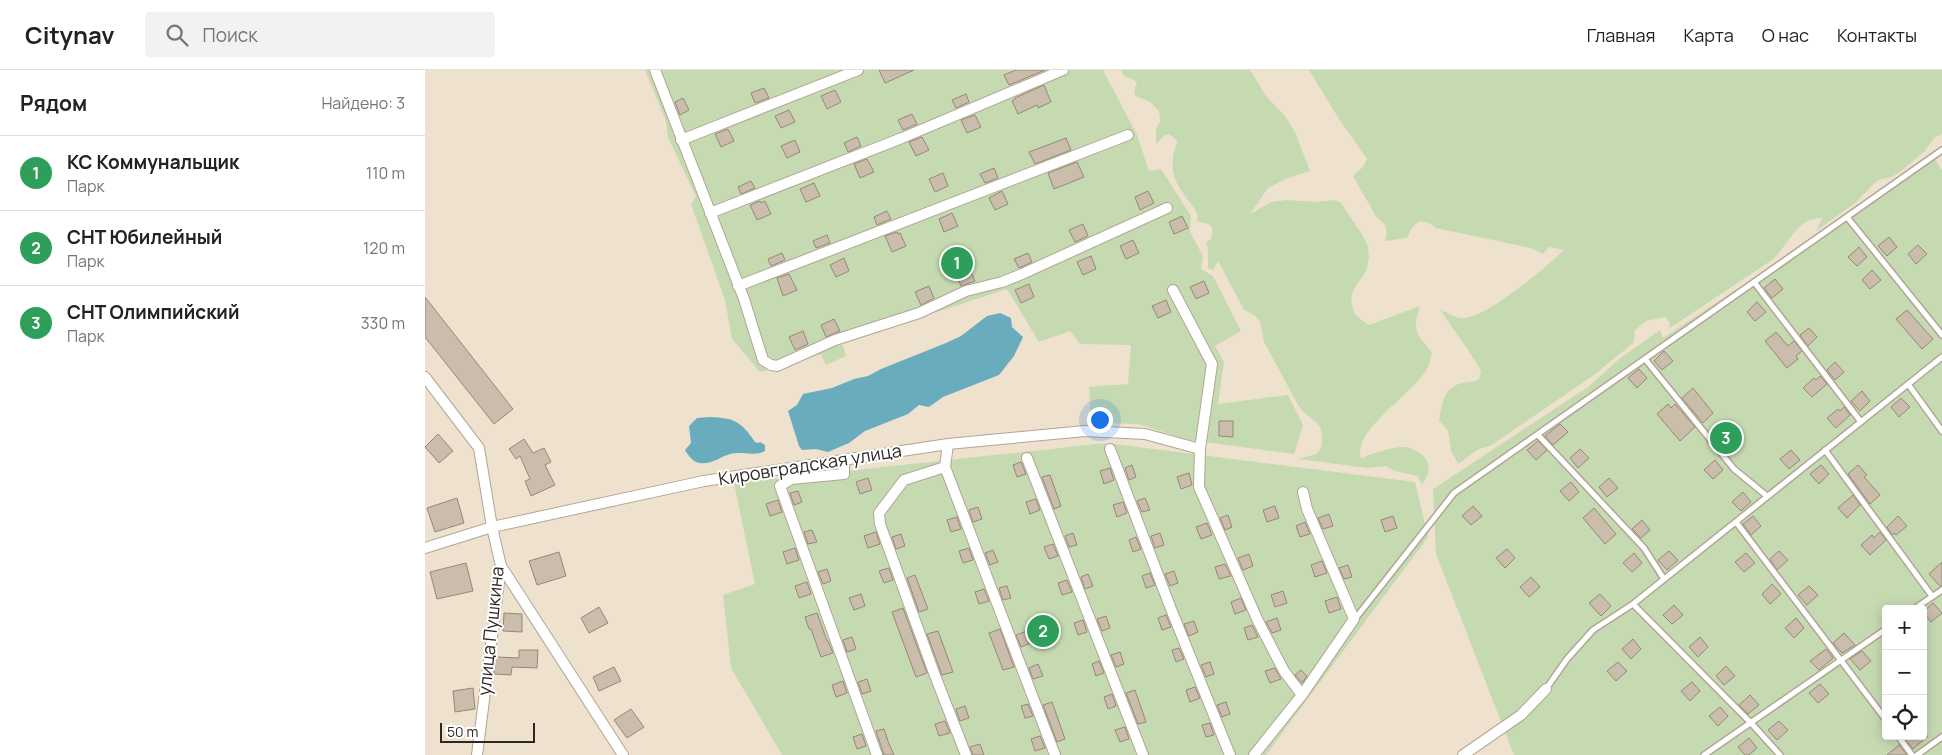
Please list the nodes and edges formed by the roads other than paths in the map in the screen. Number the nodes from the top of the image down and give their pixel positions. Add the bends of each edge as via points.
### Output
1 (655, 70) edge
2 (858, 70) edge
3 (1063, 70) edge
4 (1128, 136) dead end
5 (681, 140) junction
6 (1942, 150) edge
7 (1167, 208) dead end
8 (710, 213) junction
9 (1847, 217) junction
10 (1754, 282) junction
11 (738, 286) junction
12 (1173, 290) dead end
13 (1942, 335) edge
14 (1942, 357) edge
15 (1645, 359) junction
16 (425, 376) edge
17 (1908, 384) junction
18 (1861, 422) junction
19 (1942, 431) edge
20 (1538, 435) junction
21 (948, 444) junction
22 (1110, 449) dead end
23 (1201, 449) junction
24 (1825, 450) junction
25 (1027, 458) dead end
26 (844, 460) junction
27 (945, 467) junction
28 (1303, 492) dead end
29 (1767, 496) junction
30 (1736, 522) junction
31 (492, 527) junction
32 (425, 548) edge
33 (501, 566) junction
34 (1664, 579) junction
35 (1942, 590) edge
36 (1932, 596) junction
37 (1633, 604) junction
38 (1920, 605) edge
39 (1354, 619) junction
40 (1882, 632) edge
41 (1841, 660) junction
42 (1546, 689) joint
43 (1302, 695) junction
44 (1882, 715) edge
45 (1751, 723) junction
46 (1942, 738) edge
47 (1901, 740) edge
48 (477, 755) edge
49 (623, 755) edge
50 (877, 755) edge
51 (966, 755) edge
52 (1055, 755) edge
53 (1143, 755) edge
54 (1230, 755) edge
55 (1254, 755) edge
56 (1463, 755) edge
57 (1704, 755) edge
58 (1780, 755) edge
59 (1912, 755) edge
60 (1917, 755) edge

1 - 5 street
2 - 5 street
3 - 8 street via 902,138
4 - 11 street
5 - 8 street
6 - 9 lane
7 - 11 street via 1022,274 967,291 919,313 842,338 777,366 763,360
8 - 11 street
9 - 10 lane
9 - 13 lane
10 - 15 lane
10 - 18 lane
12 - 23 street via 1212,364
14 - 17 lane
15 - 20 lane
15 - 29 lane via 1734,469
16 - 31 street, улица Пушкина via 479,448
17 - 18 lane
17 - 19 lane
18 - 24 lane
20 - 34 lane via 1644,548
20 - 39 lane via 1454,494
21 - 23 street, Кировградская улица via 1085,431 1145,434
21 - 26 street, Кировградская улица
21 - 27 street
22 - 54 street
23 - 43 street via 1199,487 1258,621 1284,671
24 - 29 lane
24 - 36 lane
25 - 53 street
26 - 31 street, Кировградская улица via 704,481
26 - 50 street via 844,474 791,479 780,486
27 - 51 street via 904,480 879,513 890,552
27 - 52 street
28 - 39 street via 1307,509
29 - 30 lane
30 - 34 lane
30 - 41 lane
31 - 32 street, Кировградская улица
31 - 33 street, улица Пушкина
33 - 48 street, улица Пушкина
33 - 49 street
34 - 37 lane
35 - 36 lane
36 - 38 lane
37 - 42 lane via 1593,630
37 - 45 lane
39 - 43 street
40 - 41 lane
41 - 44 lane
41 - 45 lane
42 - 56 street via 1521,715
43 - 55 street
45 - 57 lane
45 - 58 lane
46 - 60 lane
47 - 59 lane

